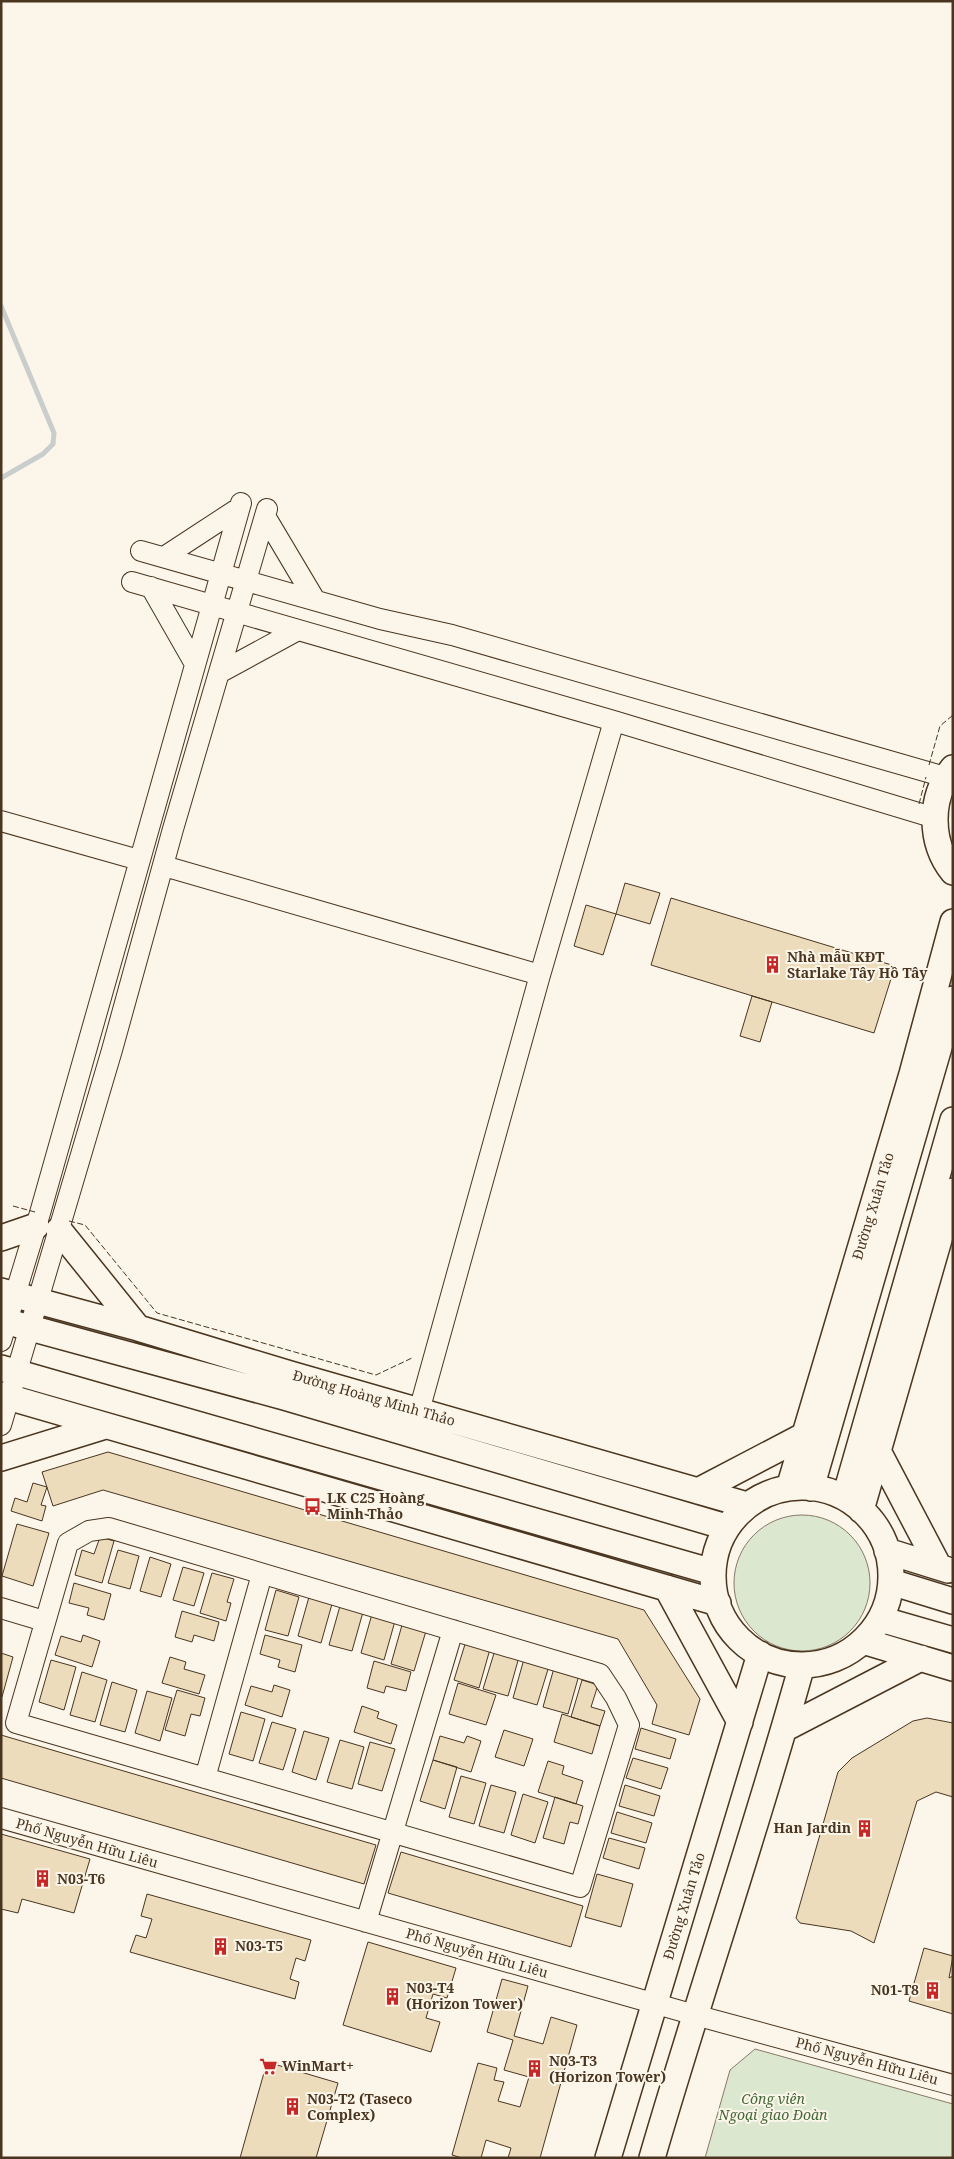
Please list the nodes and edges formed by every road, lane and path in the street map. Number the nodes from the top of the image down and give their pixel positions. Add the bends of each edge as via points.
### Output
1 (141, 551) dead end
2 (164, 558) junction
3 (220, 573) junction
4 (246, 581) junction
5 (132, 582) dead end
6 (151, 587) junction
7 (315, 600) junction
8 (212, 605) junction
9 (237, 612) junction
10 (298, 630) junction
11 (195, 664) junction
12 (219, 673) junction
13 (614, 721) junction
14 (949, 773) edge
15 (935, 818) junction
16 (1, 821) edge
17 (139, 860) junction
18 (164, 866) junction
19 (953, 872) edge
20 (953, 922) edge
21 (540, 974) junction
22 (953, 999) edge
23 (953, 1120) edge
24 (953, 1191) edge
25 (45, 1223) junction
26 (1, 1238) edge
27 (18, 1296) edge
28 (1, 1320) edge
29 (30, 1328) junction
30 (138, 1328) junction
31 (1, 1342) edge
32 (9, 1370) edge
33 (287, 1386) junction
34 (5, 1397) edge
35 (113, 1400) junction
36 (419, 1411) junction
37 (1, 1425) edge
38 (106, 1426) junction
39 (805, 1435) junction
40 (878, 1450) junction
41 (1, 1458) edge
42 (800, 1488) junction
43 (698, 1491) junction
44 (853, 1504) junction
45 (747, 1505) junction
46 (726, 1527) junction
47 (887, 1551) junction
48 (946, 1569) edge
49 (713, 1572) junction
50 (262, 1574) junction
51 (891, 1582) junction
52 (667, 1588) junction
53 (953, 1601) edge
54 (718, 1603) junction
55 (1, 1608) edge
56 (880, 1619) junction
57 (44, 1621) junction
58 (452, 1630) junction
59 (953, 1640) edge
60 (863, 1641) junction
61 (760, 1654) junction
62 (921, 1658) junction
63 (802, 1665) junction
64 (953, 1668) edge
65 (740, 1722) junction
66 (784, 1729) junction
67 (204, 1778) junction
68 (1, 1818) edge
69 (393, 1832) junction
70 (366, 1922) junction
71 (655, 2003) junction
72 (695, 2015) junction
73 (953, 2085) edge
74 (608, 2158) edge
75 (652, 2158) edge

1 - 2 street
2 - 3 street
2 - 3 street via 240,505
3 - 4 street
3 - 8 street
4 - 7 street
4 - 7 street via 266,512
4 - 9 street
5 - 6 street
6 - 8 street
6 - 11 street
7 - 14 street
8 - 9 street
8 - 11 street
9 - 10 street
9 - 12 street
10 - 12 street
10 - 13 street
11 - 17 street
12 - 18 street
13 - 15 street
13 - 21 street
14 - 15 main road via 935,805
15 - 19 main road via 935,834 945,862
16 - 17 street
17 - 25 street
18 - 21 street
18 - 25 street
20 - 39 main road, Đường Xuân Tảo via 912,1074
21 - 36 street
22 - 42 main road, Đường Xuân Tảo
23 - 44 main road
24 - 40 main road
25 - 26 main road
25 - 27 street
25 - 30 main road
27 - 29 street
27 - 30 main road, Đường Hoàng Minh Thảo
27 - 31 street
28 - 29 main road, Đường Hoàng Minh Thảo
29 - 32 street
29 - 33 main road, Đường Hoàng Minh Thảo
30 - 33 main road, Đường Hoàng Minh Thảo
32 - 34 street
32 - 35 main road
33 - 36 main road, Đường Hoàng Minh Thảo
33 - 46 main road, Đường Hoàng Minh Thảo
34 - 37 street
34 - 38 main road
35 - 38 main road
35 - 49 main road
36 - 43 main road, Đường Hoàng Minh Thảo
38 - 41 main road
38 - 52 main road
39 - 42 main road, Đường Xuân Tảo
39 - 43 main road
40 - 44 main road
40 - 48 main road
42 - 44 main road via 818,1488
42 - 45 main road via 761,1497
43 - 45 main road, Đường Hoàng Minh Thảo
44 - 47 main road via 868,1515 884,1539
45 - 46 main road
46 - 49 main road
47 - 48 main road
47 - 51 main road via 892,1568
49 - 54 main road via 714,1594
50 - 57 street via 109,1528 89,1532 68,1543
50 - 58 street
50 - 67 street
51 - 53 main road
51 - 56 main road via 890,1598
52 - 54 main road
52 - 65 main road
54 - 61 main road via 725,1621 744,1644
55 - 57 street
56 - 59 main road
56 - 60 main road
57 - 67 street via 16,1723
58 - 69 street
58 - 69 street via 600,1674 629,1725 580,1887
60 - 62 main road
60 - 63 main road via 857,1648 830,1662
61 - 63 main road via 770,1660
61 - 65 main road, Đường Xuân Tảo
62 - 64 main road
62 - 66 main road
63 - 66 main road
65 - 71 main road, Đường Xuân Tảo
66 - 72 main road
67 - 69 street
68 - 70 street, Phố Nguyễn Hữu Liêu
69 - 70 street
70 - 71 street, Phố Nguyễn Hữu Liêu
71 - 72 street, Phố Nguyễn Hữu Liêu
71 - 74 main road, Đường Xuân Tảo
72 - 73 street, Phố Nguyễn Hữu Liêu
72 - 75 main road

